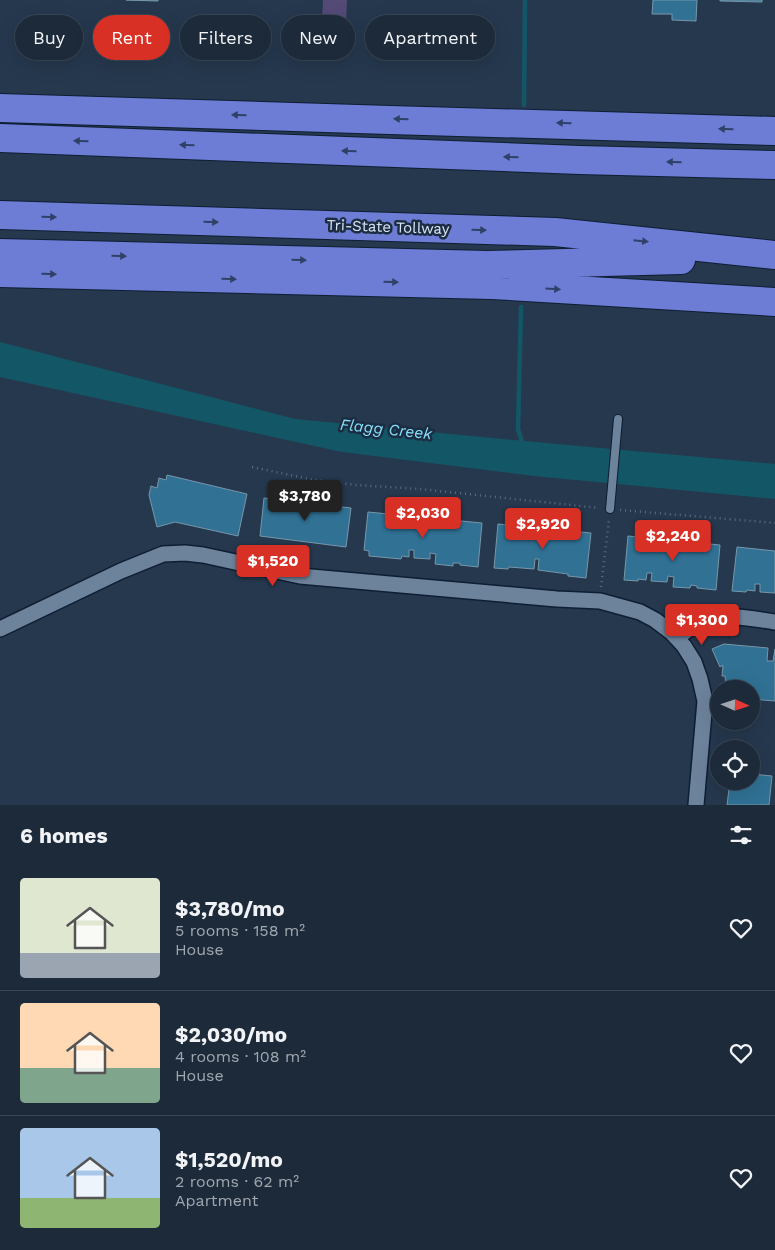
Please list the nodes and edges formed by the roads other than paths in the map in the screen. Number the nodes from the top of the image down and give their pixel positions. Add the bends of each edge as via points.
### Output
1 (0, 108) edge
2 (775, 131) edge
3 (0, 138) edge
4 (775, 165) edge
5 (0, 215) edge
6 (0, 253) edge
7 (775, 256) edge
8 (0, 273) edge
9 (775, 302) edge
10 (618, 418) dead end
11 (610, 509) road end
12 (775, 622) edge
13 (0, 629) edge
14 (677, 638) junction
15 (696, 805) edge

2 -> 1 highway
4 -> 3 highway
5 -> 7 highway, Tri-State Tollway via 555,232
6 -> 7 highway via 487,265
8 -> 9 highway via 492,285
10 - 11 lane
12 - 14 street via 722,617 692,626
13 - 14 street via 121,571 163,554 185,553 300,576 600,601 640,612
14 - 15 street via 694,662 705,700

